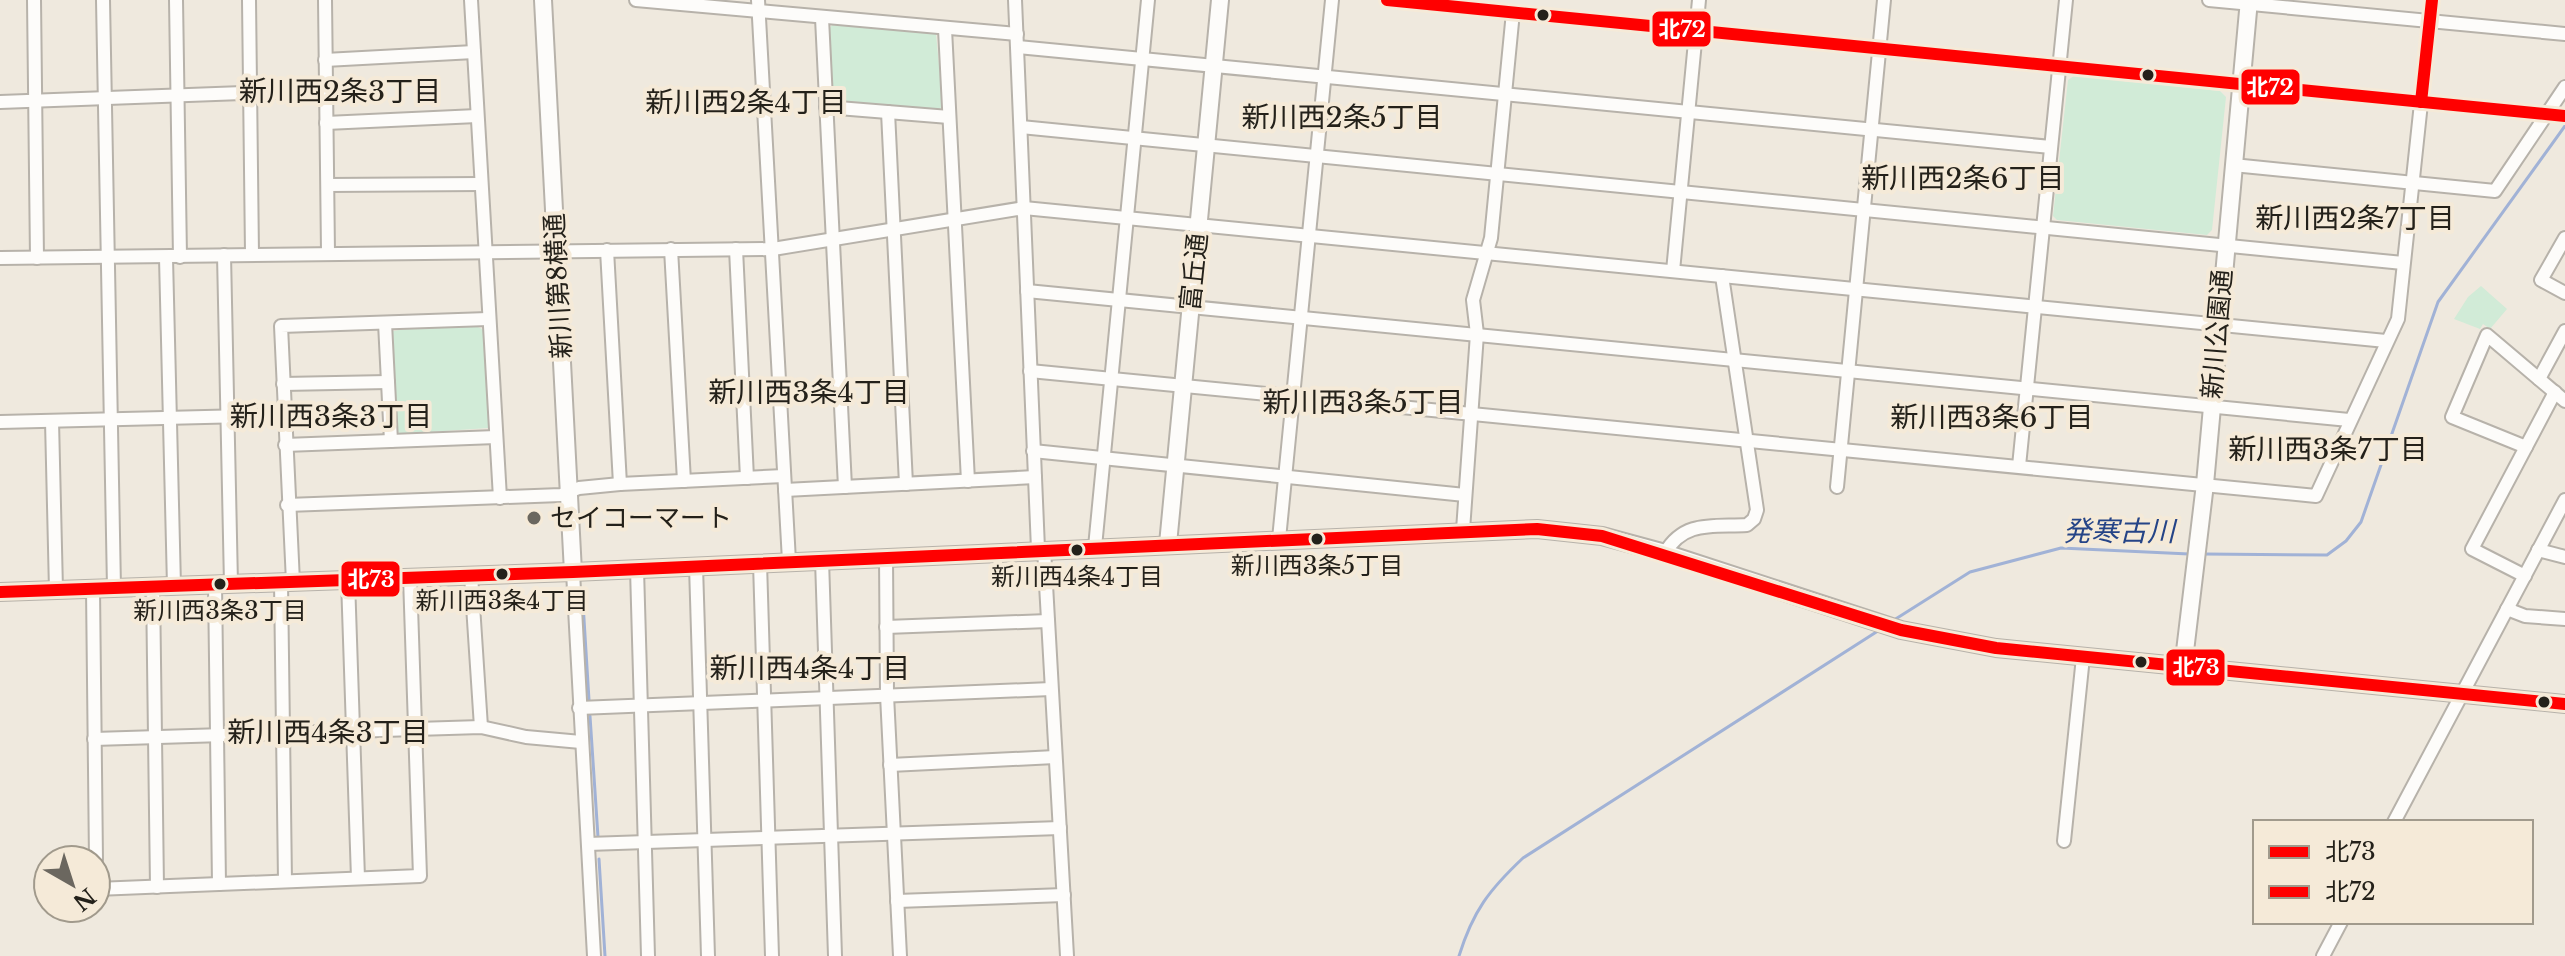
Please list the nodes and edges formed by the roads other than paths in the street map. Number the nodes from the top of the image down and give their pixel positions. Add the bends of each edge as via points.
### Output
1 (34, 0) edge
2 (103, 0) edge
3 (176, 0) edge
4 (249, 0) edge
5 (325, 0) edge
6 (471, 0) edge
7 (543, 0) edge
8 (636, 0) edge
9 (1015, 0) edge
10 (1148, 0) edge
11 (1220, 0) edge
12 (1332, 0) edge
13 (1387, 0) edge
14 (1699, 0) edge
15 (1884, 0) edge
16 (2066, 0) edge
17 (2209, 0) edge
18 (2432, 0) edge
19 (2249, 2) edge
20 (758, 6) edge
21 (1513, 12) junction
22 (822, 18) junction
23 (2429, 21) junction
24 (945, 29) junction
25 (1696, 30) junction
26 (2565, 34) edge
27 (1017, 41) junction
28 (1879, 48) junction
29 (474, 52) junction
30 (325, 60) junction
31 (1143, 60) junction
32 (1214, 66) junction
33 (2060, 66) junction
34 (1324, 78) junction
35 (2241, 84) junction
36 (2565, 87) edge
37 (325, 90) junction
38 (252, 93) junction
39 (1505, 93) junction
40 (178, 96) junction
41 (106, 98) junction
42 (37, 101) junction
43 (0, 102) edge
44 (2421, 102) junction
45 (826, 107) junction
46 (1688, 111) junction
47 (888, 112) junction
48 (2555, 115) edge
49 (477, 116) junction
50 (949, 117) junction
51 (326, 123) junction
52 (1021, 127) junction
53 (1871, 129) junction
54 (1135, 140) junction
55 (1206, 147) junction
56 (2051, 147) junction
57 (1316, 157) junction
58 (2233, 165) junction
59 (1498, 172) junction
60 (2413, 183) junction
61 (481, 184) junction
62 (328, 185) junction
63 (1680, 190) junction
64 (1024, 208) junction
65 (1862, 208) junction
66 (1128, 218) junction
67 (956, 220) junction
68 (1199, 225) junction
69 (2044, 227) junction
70 (894, 229) junction
71 (1309, 236) junction
72 (2565, 238) edge
73 (833, 239) junction
74 (2225, 245) junction
75 (671, 249) junction
76 (736, 249) junction
77 (773, 249) junction
78 (556, 250) junction
79 (607, 250) junction
80 (328, 252) junction
81 (484, 252) junction
82 (1488, 253) junction
83 (252, 254) junction
84 (224, 255) junction
85 (180, 257) junction
86 (0, 258) edge
87 (37, 258) junction
88 (109, 258) junction
89 (166, 258) junction
90 (2403, 263) junction
91 (1673, 271) junction
92 (1722, 276) junction
93 (1856, 289) junction
94 (1027, 291) junction
95 (2565, 293) edge
96 (1119, 300) junction
97 (1191, 307) junction
98 (2037, 307) junction
99 (1300, 317) junction
100 (488, 319) junction
101 (385, 323) junction
102 (2218, 324) junction
103 (2565, 331) edge
104 (1477, 334) junction
105 (2386, 341) junction
106 (1734, 359) junction
107 (1848, 370) junction
108 (1030, 371) junction
109 (1111, 379) junction
110 (2539, 379) junction
111 (388, 382) junction
112 (283, 384) junction
113 (1183, 386) junction
114 (2028, 387) junction
115 (1293, 397) junction
116 (2560, 397) edge
117 (2211, 404) junction
118 (1471, 414) junction
119 (284, 415) junction
120 (226, 416) junction
121 (170, 418) junction
122 (109, 420) junction
123 (2349, 420) junction
124 (52, 421) junction
125 (0, 422) edge
126 (496, 437) junction
127 (1745, 440) junction
128 (391, 441) junction
129 (285, 445) junction
130 (2526, 447) junction
131 (1840, 449) junction
132 (1033, 451) junction
133 (1103, 459) junction
134 (1175, 465) junction
135 (2019, 466) junction
136 (1285, 474) junction
137 (784, 476) junction
138 (1035, 477) junction
139 (747, 478) junction
140 (684, 481) junction
141 (968, 481) junction
142 (620, 484) junction
143 (906, 484) junction
144 (2205, 484) junction
145 (845, 487) junction
146 (1837, 487) dead end
147 (785, 490) junction
148 (569, 492) junction
149 (1465, 495) junction
150 (500, 498) junction
151 (2565, 500) edge
152 (287, 505) junction
153 (1463, 530) junction
154 (1279, 539) junction
155 (1168, 544) junction
156 (1095, 547) junction
157 (1041, 549) junction
158 (2538, 550) junction
159 (1665, 553) junction
160 (886, 557) junction
161 (2565, 557) edge
162 (822, 560) junction
163 (789, 561) junction
164 (760, 563) junction
165 (696, 566) junction
166 (637, 569) junction
167 (573, 572) junction
168 (471, 575) junction
169 (2525, 576) junction
170 (410, 577) junction
171 (348, 580) junction
172 (287, 582) junction
173 (223, 584) junction
174 (153, 586) junction
175 (174, 586) junction
176 (114, 588) junction
177 (93, 589) junction
178 (56, 590) junction
179 (0, 592) edge
180 (2507, 609) junction
181 (2565, 619) edge
182 (1048, 621) junction
183 (886, 627) junction
184 (2083, 657) junction
185 (2183, 668) junction
186 (1051, 689) junction
187 (887, 695) junction
188 (2461, 695) junction
189 (825, 698) junction
190 (764, 700) junction
191 (698, 702) junction
192 (2565, 704) edge
193 (641, 705) junction
194 (579, 708) junction
195 (481, 727) junction
196 (415, 729) junction
197 (350, 731) junction
198 (284, 733) junction
199 (216, 735) junction
200 (154, 737) junction
201 (94, 739) junction
202 (581, 742) junction
203 (1055, 757) junction
204 (890, 765) junction
205 (2395, 820) edge
206 (1060, 828) junction
207 (893, 834) junction
208 (832, 837) junction
209 (770, 839) junction
210 (704, 841) junction
211 (2064, 841) dead end
212 (646, 842) junction
213 (96, 844) edge
214 (588, 844) junction
215 (358, 878) junction
216 (285, 881) junction
217 (219, 884) junction
218 (157, 887) junction
219 (112, 888) edge
220 (1064, 895) junction
221 (897, 901) junction
222 (2340, 924) edge
223 (594, 956) edge
224 (648, 956) edge
225 (708, 956) edge
226 (772, 956) edge
227 (835, 956) edge
228 (900, 956) edge
229 (1067, 956) edge
230 (2323, 956) edge

1 - 42 street
2 - 41 street
3 - 40 street
4 - 38 street
5 - 30 street
6 - 29 street
7 - 78 street, 新川第8横通
8 - 20 street
9 - 27 street
10 - 31 street
11 - 32 street, 富丘通
12 - 34 street
13 - 21 street
14 - 25 street
15 - 28 street
16 - 33 street
17 - 19 street
18 - 23 street
19 - 23 street
19 - 35 street, 新川公園通
20 - 22 street
20 - 77 street
21 - 25 street
21 - 39 street
22 - 24 street
22 - 45 street
23 - 26 street
23 - 44 street
24 - 27 street
24 - 50 street
25 - 28 street
25 - 46 street
27 - 31 street
27 - 52 street
28 - 33 street
28 - 53 street
29 - 30 street
29 - 49 street
30 - 37 street
31 - 32 street
31 - 54 street
32 - 34 street
32 - 55 street, 富丘通
33 - 35 street
33 - 56 street
34 - 39 street
34 - 57 street
35 - 44 street
35 - 58 street, 新川公園通
36 - 48 street
37 - 38 street
37 - 51 street
38 - 40 street
38 - 83 street
39 - 46 street
39 - 59 street
40 - 41 street
40 - 85 street
41 - 42 street
41 - 88 street
42 - 43 street
42 - 87 street
44 - 48 street
44 - 60 street
45 - 47 street
45 - 73 street
46 - 53 street
46 - 63 street
47 - 50 street
47 - 70 street
48 - 60 street via 2495,191
49 - 51 street
49 - 61 street
50 - 67 street
51 - 62 street
52 - 54 street
52 - 64 street
53 - 56 street
53 - 65 street
54 - 55 street
54 - 66 street
55 - 57 street
55 - 68 street, 富丘通
56 - 69 street
57 - 59 street
57 - 71 street
58 - 60 street
58 - 74 street, 新川公園通
59 - 63 street
59 - 82 street
60 - 90 street
61 - 62 street
61 - 81 street
62 - 80 street
63 - 65 street
63 - 91 street
64 - 66 street
64 - 67 street
64 - 94 street
65 - 69 street
65 - 93 street
66 - 68 street
66 - 96 street
67 - 70 street
67 - 141 street
68 - 71 street
68 - 97 street, 富丘通
69 - 74 street
69 - 98 street
70 - 73 street
70 - 143 street
71 - 82 street
71 - 99 street
72 - 95 street via 2541,280
73 - 77 street
73 - 145 street
74 - 90 street
74 - 102 street, 新川公園通
75 - 76 street
75 - 79 street
75 - 140 street
76 - 77 street
76 - 139 street
77 - 137 street
78 - 79 street
78 - 81 street
78 - 148 street, 新川第8横通
79 - 142 street
80 - 81 street
80 - 83 street
81 - 100 street
82 - 91 street
82 - 104 street via 1473,300
83 - 84 street
84 - 85 street
84 - 120 street
85 - 89 street
86 - 87 street
87 - 88 street
88 - 89 street
88 - 122 street
89 - 121 street
90 - 105 street via 2398,319
91 - 92 street
92 - 93 street
92 - 106 street
93 - 98 street
93 - 107 street
94 - 96 street
94 - 108 street
96 - 97 street
96 - 109 street
97 - 99 street
97 - 113 street, 富丘通
98 - 102 street
98 - 114 street
99 - 104 street
99 - 115 street
100 - 101 street
100 - 126 street
101 - 111 street
101 - 112 street via 281,326
102 - 105 street
102 - 117 street, 新川公園通
103 - 110 street
104 - 106 street
104 - 118 street
105 - 123 street
106 - 107 street
106 - 127 street
107 - 114 street
107 - 131 street
108 - 109 street
108 - 132 street
109 - 113 street
109 - 133 street
110 - 116 street
110 - 130 street via 2487,335 2452,417
111 - 112 street
111 - 128 street
112 - 119 street
113 - 115 street
113 - 134 street, 富丘通
114 - 117 street
114 - 135 street
115 - 118 street
115 - 136 street
116 - 130 street
117 - 123 street
117 - 144 street, 新川公園通
118 - 127 street
118 - 149 street
119 - 120 street
119 - 129 street
120 - 121 street
120 - 173 street
121 - 122 street
121 - 175 street
122 - 124 street
122 - 176 street
123 - 144 street via 2316,496
124 - 125 street
124 - 178 street
126 - 128 street
126 - 150 street
127 - 131 street
127 - 159 street via 1754,519 1747,525 1686,529
128 - 129 street
129 - 152 street
130 - 169 street via 2472,549
131 - 135 street
131 - 146 street
132 - 133 street
132 - 138 street
133 - 134 street
133 - 156 street
134 - 136 street
134 - 155 street, 富丘通
135 - 144 street
136 - 149 street
136 - 154 street
137 - 139 street
137 - 147 street
138 - 141 street
138 - 157 street
139 - 140 street
140 - 142 street
141 - 143 street
142 - 148 street
143 - 145 street
144 - 185 street, 新川公園通
145 - 147 street
147 - 163 street
148 - 150 street
148 - 167 street, 新川第8横通
149 - 153 street
150 - 152 street
151 - 158 street
152 - 172 street
153 - 154 street
153 - 159 street via 1537,529 1602,536
154 - 155 street
155 - 156 street
156 - 157 street
157 - 160 street
157 - 182 street
158 - 161 street
158 - 169 street
159 - 184 street via 1901,630
160 - 162 street
160 - 183 street
162 - 163 street
162 - 189 street
163 - 164 street
164 - 165 street
164 - 190 street
165 - 166 street
165 - 191 street
166 - 167 street
166 - 193 street
167 - 168 street
167 - 194 street
168 - 170 street
168 - 195 street
169 - 180 street
170 - 171 street
170 - 196 street
171 - 172 street
171 - 197 street
172 - 173 street
172 - 198 street
173 - 175 street
173 - 199 street
174 - 175 street
174 - 176 street
174 - 200 street
176 - 177 street
177 - 178 street
177 - 201 street
178 - 179 street
180 - 181 street
180 - 188 street
182 - 183 street
182 - 186 street
183 - 187 street
184 - 185 street
184 - 211 street
185 - 188 street
186 - 187 street
186 - 203 street
187 - 189 street
187 - 204 street
188 - 192 street
188 - 205 street
189 - 190 street
189 - 208 street
190 - 191 street
190 - 209 street
191 - 193 street
191 - 210 street
193 - 194 street
193 - 212 street
194 - 202 street
195 - 196 street
195 - 202 street
196 - 197 street
196 - 215 street via 420,876
197 - 198 street
197 - 215 street
198 - 199 street
198 - 216 street
199 - 200 street
199 - 217 street
200 - 201 street
200 - 218 street
201 - 213 street
202 - 214 street
203 - 204 street
203 - 206 street
204 - 207 street
206 - 207 street
206 - 220 street
207 - 208 street
207 - 221 street
208 - 209 street
208 - 227 street
209 - 210 street
209 - 226 street
210 - 212 street
210 - 225 street
212 - 214 street
212 - 224 street
214 - 223 street
215 - 216 street
216 - 217 street
217 - 218 street
218 - 219 street
220 - 221 street
220 - 229 street
221 - 228 street
222 - 230 street

